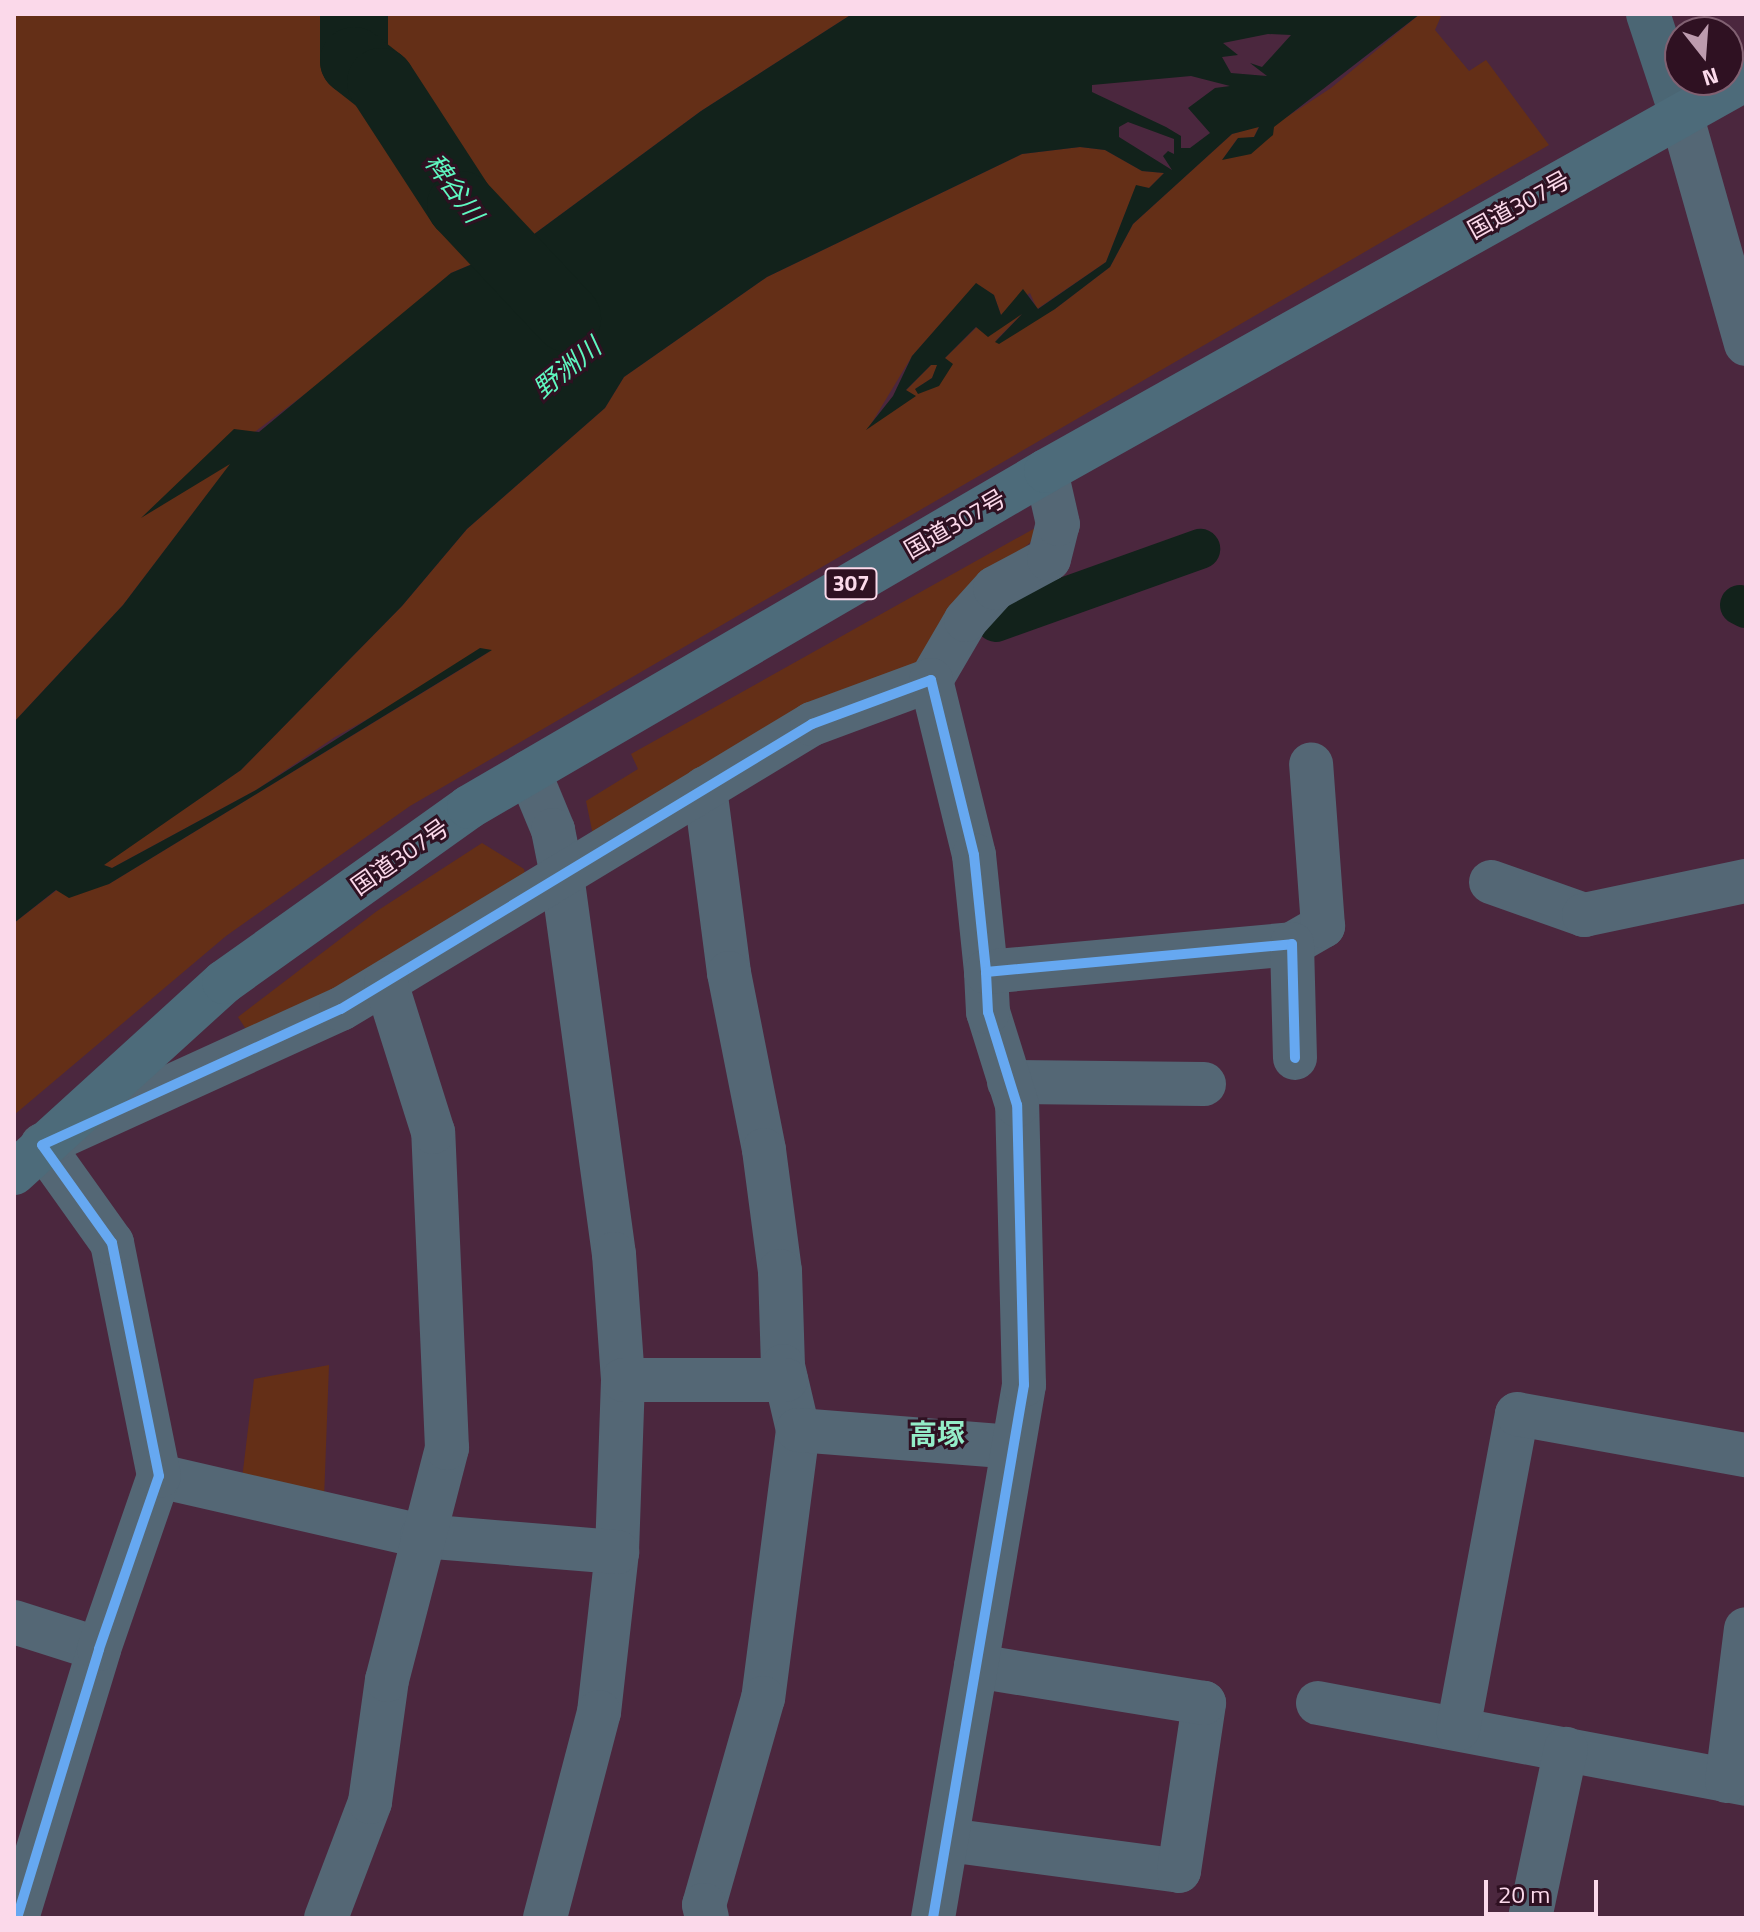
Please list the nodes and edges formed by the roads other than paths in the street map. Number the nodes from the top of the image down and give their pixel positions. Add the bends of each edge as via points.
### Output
1 (1650, 17) edge
2 (1746, 79) edge
3 (1681, 114) junction
4 (1746, 344) edge
5 (1046, 471) junction
6 (931, 680) junction
7 (1311, 764) dead end
8 (529, 772) junction
9 (705, 788) junction
10 (562, 875) junction
11 (1746, 881) edge
12 (1491, 882) dead end
13 (1292, 944) junction
14 (986, 972) junction
15 (386, 983) junction
16 (1295, 1058) dead end
17 (1009, 1082) junction
18 (1204, 1084) dead end
19 (28, 1159) edge
20 (623, 1380) junction
21 (786, 1380) junction
22 (798, 1430) junction
23 (1012, 1447) junction
24 (1746, 1455) edge
25 (159, 1476) junction
26 (422, 1536) junction
27 (617, 1552) junction
28 (14, 1622) edge
29 (1746, 1629) edge
30 (99, 1649) junction
31 (976, 1666) junction
32 (1318, 1703) dead end
33 (1458, 1729) junction
34 (1566, 1749) junction
35 (1737, 1782) edge
36 (948, 1840) junction
37 (17, 1918) edge
38 (326, 1918) edge
39 (545, 1918) edge
40 (707, 1918) edge
41 (933, 1918) edge
42 (1530, 1918) edge

1 - 3 main road
2 - 3 highway, 国道307号 / 307
3 - 4 street
3 - 5 highway, 国道307号 / 307
5 - 6 street via 1058,524 1049,559 995,588 966,620
5 - 8 highway, 国道307号 / 307
6 - 9 street via 812,724
6 - 14 street via 974,855
7 - 13 street via 1323,926
8 - 10 street via 553,830
8 - 19 highway, 国道307号 / 307 via 469,807 224,982
9 - 10 street
9 - 21 street via 729,973 770,1188
10 - 15 street
10 - 20 street via 614,1254
11 - 12 street via 1584,915
13 - 14 street
13 - 16 street
14 - 17 street via 988,1012
15 - 19 street
15 - 26 street via 433,1132 440,1207 447,1448
17 - 18 street
17 - 23 street via 1017,1105 1024,1385
19 - 25 street via 112,1243
20 - 21 street
20 - 27 street
21 - 22 street
22 - 23 street
22 - 40 street via 763,1698 704,1905
23 - 31 street
24 - 33 street via 1517,1414
25 - 26 street
25 - 30 street
26 - 27 street
26 - 38 street via 387,1680 370,1802
27 - 39 street via 599,1712
28 - 30 street
29 - 35 street
30 - 37 street
31 - 36 street
31 - 36 street via 1204,1703 1179,1871
32 - 33 street
33 - 34 street
34 - 35 street
34 - 42 street
36 - 41 street

